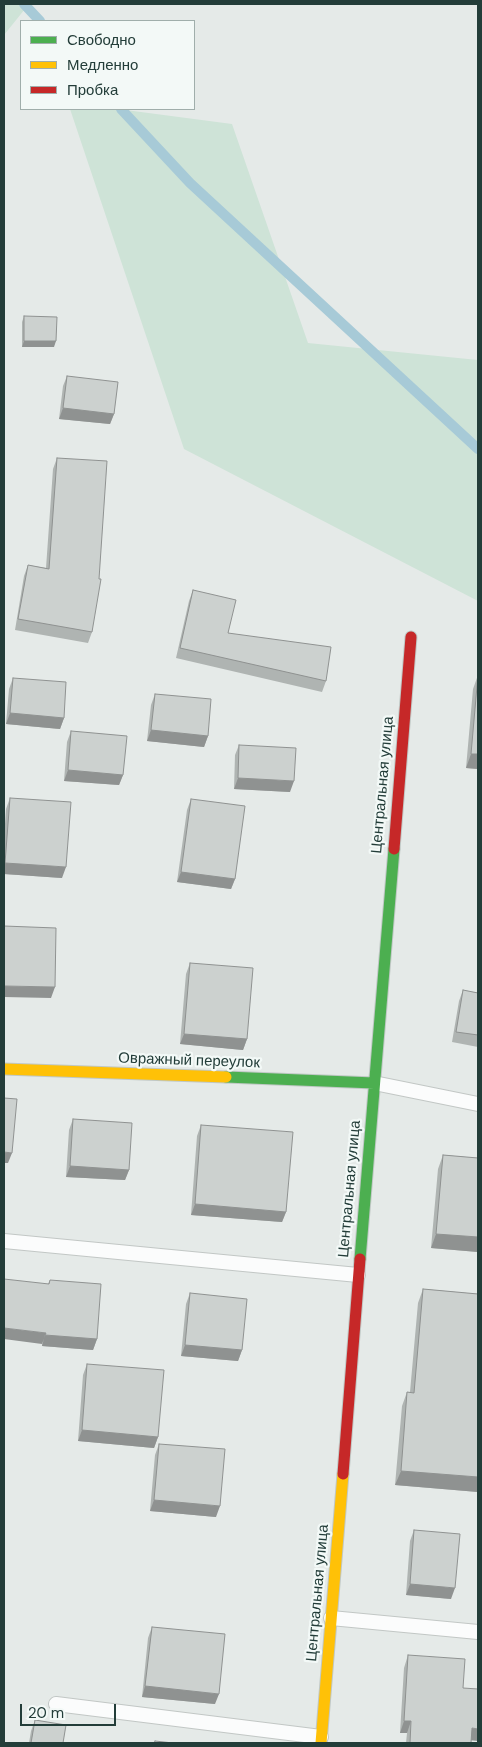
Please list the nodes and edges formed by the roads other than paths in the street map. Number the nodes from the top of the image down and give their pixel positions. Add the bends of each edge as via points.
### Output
1 (411, 637) dead end
2 (4, 1069) edge
3 (374, 1083) junction
4 (478, 1104) edge
5 (4, 1241) edge
6 (358, 1275) junction
7 (331, 1618) junction
8 (478, 1632) edge
9 (56, 1704) dead end
10 (321, 1740) edge

1 - 3 street, Центральная улица
2 - 3 street, Овражный переулок
3 - 4 lane
3 - 6 street, Центральная улица
5 - 6 lane
6 - 7 street, Центральная улица
7 - 8 lane
7 - 10 street, Центральная улица
9 - 10 lane

